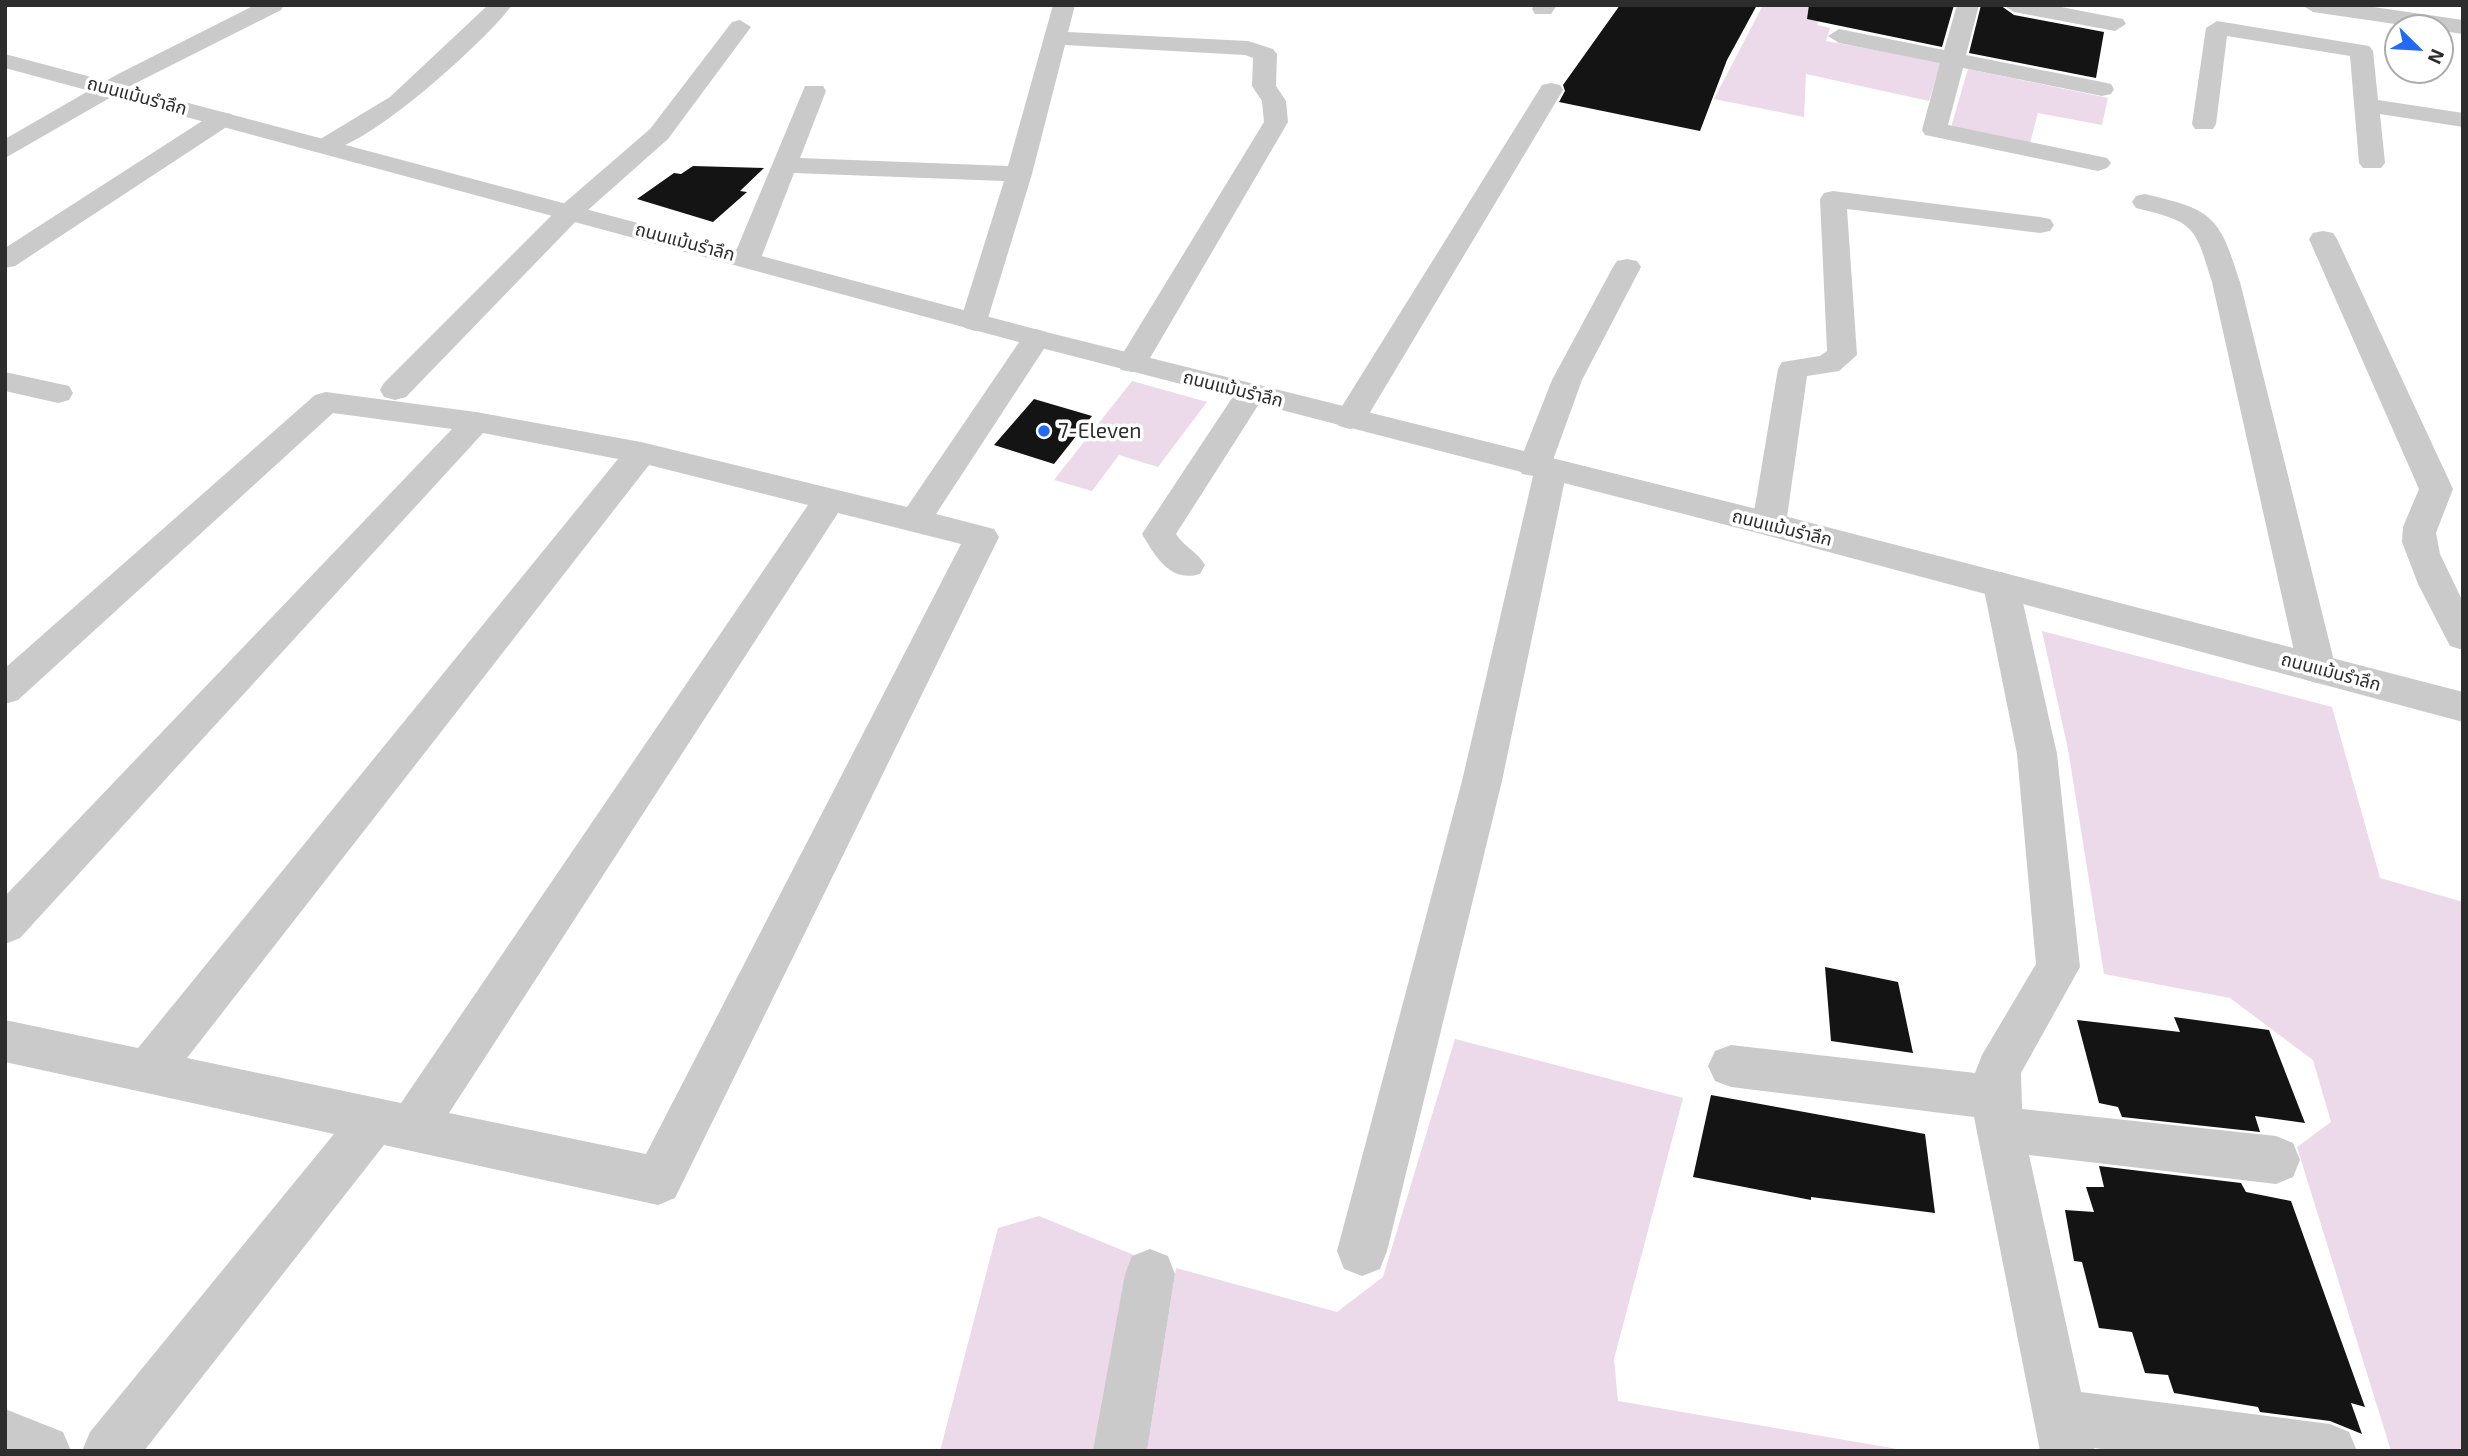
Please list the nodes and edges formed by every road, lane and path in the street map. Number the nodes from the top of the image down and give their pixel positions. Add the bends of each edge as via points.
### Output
1 (229, 5) edge
2 (501, 5) edge
3 (1064, 5) edge
4 (1968, 5) edge
5 (2014, 5) edge
6 (2313, 5) edge
7 (264, 10) edge
8 (2115, 24) dead end
9 (740, 27) dead end
10 (2463, 27) edge
11 (1839, 36) dead end
12 (1058, 38) junction
13 (1954, 60) junction
14 (5, 61) edge
15 (2102, 89) dead end
16 (111, 90) junction
17 (1551, 90) dead end
18 (814, 92) dead end
19 (2366, 105) junction
20 (222, 119) junction
21 (2463, 120) edge
22 (2204, 124) dead end
23 (326, 146) junction
24 (5, 150) edge
25 (2098, 163) dead end
26 (2372, 163) dead end
27 (786, 165) junction
28 (1019, 174) junction
29 (2145, 202) dead end
30 (571, 211) junction
31 (2040, 225) dead end
32 (2323, 239) dead end
33 (747, 258) junction
34 (5, 260) edge
35 (1627, 267) dead end
36 (975, 322) junction
37 (1036, 338) junction
38 (1132, 363) junction
39 (5, 381) edge
40 (395, 390) dead end
41 (58, 393) dead end
42 (1251, 393) junction
43 (1350, 419) junction
44 (476, 422) junction
45 (641, 453) junction
46 (1543, 468) junction
47 (829, 500) junction
48 (916, 519) junction
49 (1769, 524) junction
50 (1188, 565) dead end
51 (2001, 586) junction
52 (2463, 637) edge
53 (2317, 669) junction
54 (5, 690) edge
55 (2463, 707) edge
56 (5, 925) edge
57 (5, 1041) edge
58 (1731, 1066) dead end
59 (149, 1070) junction
60 (1999, 1113) junction
61 (393, 1125) junction
62 (2276, 1160) dead end
63 (1362, 1251) dead end
64 (1150, 1274) dead end
65 (2063, 1433) edge
66 (5, 1437) edge
67 (44, 1451) edge
68 (109, 1451) edge
69 (1120, 1451) edge
70 (2330, 1451) edge

1 - 7 street
2 - 23 street via 399,102
3 - 12 street
4 - 13 street
5 - 8 street
6 - 10 street
7 - 16 street
9 - 30 street via 659,134
11 - 13 street
12 - 28 street
12 - 38 street via 1248,48 1265,54 1264,86 1274,101 1276,122
13 - 15 street
13 - 25 street via 1934,130
14 - 16 street, ถนนแม้นรำลึก
16 - 20 street, ถนนแม้นรำลึก
16 - 24 street
17 - 43 street
18 - 27 street
19 - 21 street
19 - 22 street via 2361,51 2269,26 2217,27
19 - 26 street
20 - 23 street, ถนนแม้นรำลึก
20 - 34 street
23 - 30 street, ถนนแม้นรำลึก
27 - 28 street
27 - 33 street
28 - 36 street
29 - 53 street via 2183,211 2202,220 2211,231
30 - 33 street, ถนนแม้นรำลึก
30 - 40 street
31 - 49 street via 1833,199 1842,355 1828,364 1793,369
32 - 52 street via 2436,489 2435,500 2420,525 2419,547
33 - 36 street, ถนนแม้นรำลึก
35 - 46 street via 1567,380
36 - 37 street, ถนนแม้นรำลึก
37 - 38 street, ถนนแม้นรำลึก
37 - 48 street
38 - 42 street, ถนนแม้นรำลึก
39 - 41 street
42 - 43 street, ถนนแม้นรำลึก
42 - 50 street via 1159,534 1171,554
43 - 46 street, ถนนแม้นรำลึก
44 - 45 street
44 - 54 street via 326,402
44 - 56 street
45 - 47 street
45 - 59 street
46 - 49 street, ถนนแม้นรำลึก
46 - 63 street via 1482,781
47 - 48 street
47 - 61 street
48 - 61 street via 982,537 658,1181
49 - 51 street, ถนนแม้นรำลึก
51 - 53 street, ถนนแม้นรำลึก
51 - 60 street via 2036,754 2058,967 1998,1070
53 - 55 street, ถนนแม้นรำลึก
57 - 59 street
58 - 60 street
59 - 61 street
60 - 62 street
60 - 65 street
61 - 68 street
64 - 69 street
65 - 70 street
66 - 67 street

